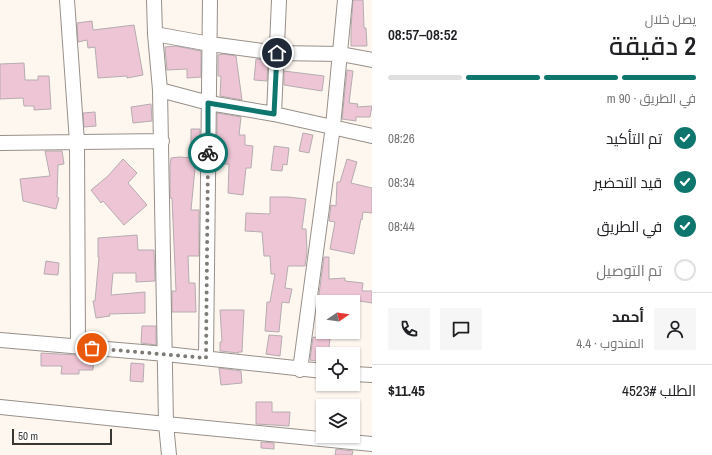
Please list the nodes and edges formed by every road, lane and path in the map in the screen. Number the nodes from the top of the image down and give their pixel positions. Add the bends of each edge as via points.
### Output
1 (67, 0) edge
2 (154, 0) edge
3 (210, 0) edge
4 (279, 0) edge
5 (345, 0) edge
6 (155, 34) junction
7 (210, 44) junction
8 (277, 53) junction
9 (341, 54) junction
10 (372, 60) edge
11 (160, 90) junction
12 (208, 103) junction
13 (274, 114) junction
14 (333, 126) junction
15 (372, 136) edge
16 (162, 141) junction
17 (77, 142) junction
18 (0, 143) edge
19 (0, 340) edge
20 (78, 347) junction
21 (166, 354) junction
22 (206, 358) junction
23 (300, 370) junction
24 (316, 371) edge
25 (360, 374) edge
26 (372, 375) edge
27 (0, 407) edge
28 (166, 424) junction
29 (372, 444) edge
30 (169, 455) edge

1 - 17 street
2 - 6 street
3 - 7 street
4 - 8 street
5 - 9 street
6 - 7 street
6 - 11 street
7 - 8 street
7 - 12 street
8 - 9 street
8 - 13 street
9 - 10 street
9 - 14 street
11 - 12 street
11 - 16 street
12 - 13 street
12 - 22 street
13 - 14 street
14 - 15 street
14 - 23 street
16 - 17 street
16 - 21 street
17 - 18 street
17 - 20 street
19 - 20 street
20 - 21 street
21 - 22 street
21 - 28 street
22 - 23 street
23 - 24 street
25 - 26 street
27 - 28 street
28 - 29 street
28 - 30 street

